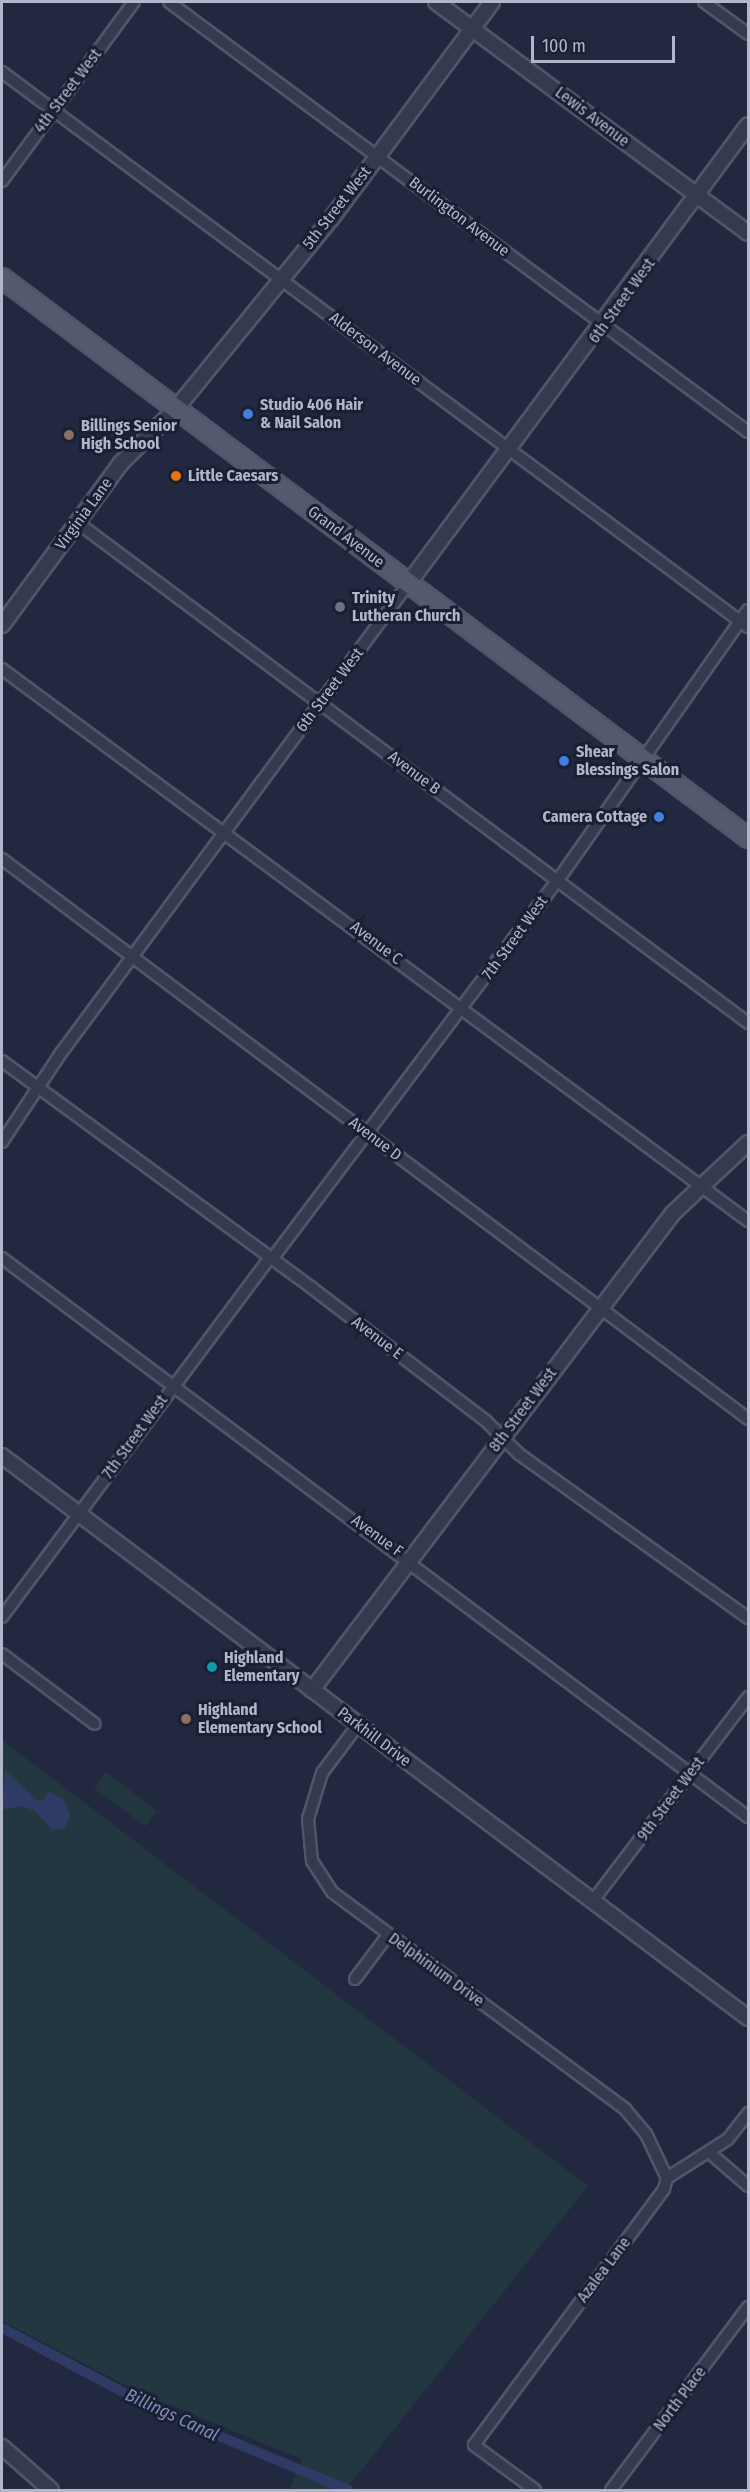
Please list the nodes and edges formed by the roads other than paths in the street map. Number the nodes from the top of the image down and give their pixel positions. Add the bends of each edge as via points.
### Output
1 (134, 2) edge
2 (169, 2) edge
3 (436, 2) edge
4 (492, 2) edge
5 (704, 2) edge
6 (472, 28) junction
7 (748, 34) edge
8 (2, 72) edge
9 (54, 111) junction
10 (748, 125) edge
11 (377, 157) junction
12 (2, 181) edge
13 (697, 195) junction
14 (748, 234) edge
15 (2, 278) edge
16 (280, 279) junction
17 (605, 326) junction
18 (175, 410) junction
19 (748, 432) edge
20 (509, 449) junction
21 (78, 523) junction
22 (408, 584) junction
23 (748, 610) edge
24 (745, 624) edge
25 (2, 625) edge
26 (2, 669) edge
27 (320, 703) junction
28 (642, 759) junction
29 (226, 830) junction
30 (748, 838) edge
31 (2, 859) edge
32 (558, 880) junction
33 (132, 957) junction
34 (463, 1009) junction
35 (748, 1023) edge
36 (2, 1060) edge
37 (40, 1089) junction
38 (368, 1134) junction
39 (2, 1142) edge
40 (748, 1143) edge
41 (702, 1186) junction
42 (748, 1221) edge
43 (2, 1258) edge
44 (271, 1258) junction
45 (600, 1307) junction
46 (173, 1385) junction
47 (748, 1419) edge
48 (502, 1437) junction
49 (2, 1456) edge
50 (80, 1513) junction
51 (410, 1560) junction
52 (2, 1617) edge
53 (748, 1618) edge
54 (2, 1654) edge
55 (312, 1690) junction
56 (748, 1697) edge
57 (95, 1724) dead end
58 (358, 1725) junction
59 (691, 1773) junction
60 (748, 1817) edge
61 (592, 1902) junction
62 (388, 1935) junction
63 (355, 1978) dead end
64 (748, 2018) edge
65 (748, 2113) edge
66 (710, 2153) junction
67 (667, 2178) junction
68 (748, 2186) edge
69 (748, 2307) edge
70 (2, 2447) edge
71 (51, 2490) edge
72 (535, 2490) edge
73 (611, 2490) edge

1 - 9 street, 4th Street West
2 - 11 street, Burlington Avenue
3 - 6 street, Lewis Avenue
4 - 6 street, 5th Street West
5 - 7 street
6 - 11 street, 5th Street West
6 - 13 street, Lewis Avenue
8 - 9 street, Alderson Avenue
9 - 12 street, 4th Street West
9 - 16 street, Alderson Avenue
10 - 13 street, 6th Street West
11 - 16 street, 5th Street West
11 - 17 street, Burlington Avenue
13 - 14 street, Lewis Avenue
13 - 17 street, 6th Street West
15 - 18 main road, Grand Avenue
16 - 18 street, 5th Street West
16 - 20 street, Alderson Avenue
17 - 19 street, Burlington Avenue
17 - 20 street, 6th Street West
18 - 21 street, Virginia Lane via 122,463
18 - 22 main road, Grand Avenue
20 - 22 street, 6th Street West
20 - 24 street, Alderson Avenue
21 - 25 street, Virginia Lane
21 - 27 street, Avenue B
22 - 27 street, 6th Street West
22 - 28 main road, Grand Avenue
23 - 24 street, 7th Street West
24 - 28 street, 7th Street West
26 - 29 street, Avenue C
27 - 29 street, 6th Street West
27 - 32 street, Avenue B
28 - 30 main road, Grand Avenue
28 - 32 street, 7th Street West
29 - 33 street, 6th Street West
29 - 34 street, Avenue C
31 - 33 street, Avenue D
32 - 34 street, 7th Street West
32 - 35 street, Avenue B
33 - 37 street, 6th Street West
33 - 38 street, Avenue D
34 - 38 street, 7th Street West
34 - 41 street, Avenue C
36 - 37 street, Avenue E
37 - 39 street, 6th Street West
37 - 44 street, Avenue E
38 - 44 street, 7th Street West
38 - 45 street, Avenue D
40 - 41 street, 8th Street West
41 - 42 street, Avenue C
41 - 45 street, 8th Street West via 673,1213
43 - 46 street, Avenue F
44 - 46 street, 7th Street West
44 - 48 street, Avenue E
45 - 47 street, Avenue D
45 - 48 street, 8th Street West
46 - 50 street, 7th Street West
46 - 51 street, Avenue F
48 - 51 street, 8th Street West
48 - 53 street, Avenue E
49 - 50 street, Parkhill Drive
50 - 52 street, 7th Street West
50 - 55 street, Parkhill Drive
51 - 55 street, 8th Street West
51 - 59 street, Avenue F
54 - 57 street
55 - 58 street, Parkhill Drive
56 - 59 street, 9th Street West
58 - 61 street, Parkhill Drive
58 - 62 street, Delphinium Drive via 316,1786 308,1819 312,1861 332,1892
59 - 60 street, Avenue F
59 - 61 street, 9th Street West
61 - 64 street, Parkhill Drive
62 - 63 street
62 - 67 street, Delphinium Drive via 625,2109 646,2134
65 - 66 street
66 - 67 street
66 - 68 street
67 - 72 street, Azalea Lane via 664,2189 474,2445
69 - 73 street, North Place
70 - 71 street

